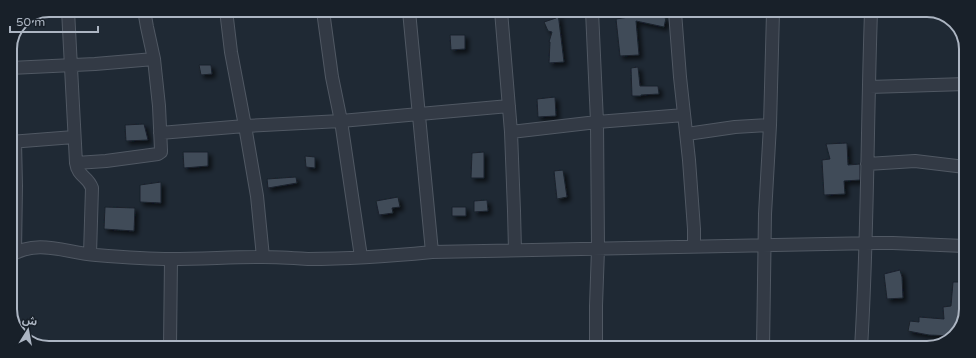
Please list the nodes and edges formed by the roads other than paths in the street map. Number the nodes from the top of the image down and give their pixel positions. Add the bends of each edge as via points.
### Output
1 (68, 17) edge
2 (145, 17) edge
3 (227, 17) edge
4 (324, 17) edge
5 (410, 17) edge
6 (502, 17) edge
7 (592, 17) edge
8 (675, 17) edge
9 (773, 17) edge
10 (871, 17) edge
11 (154, 59) junction
12 (70, 65) junction
13 (17, 68) edge
14 (959, 84) edge
15 (869, 87) junction
16 (509, 106) junction
17 (420, 114) junction
18 (684, 114) junction
19 (341, 121) junction
20 (597, 122) junction
21 (770, 125) junction
22 (245, 126) junction
23 (511, 132) junction
24 (160, 133) junction
25 (687, 134) junction
26 (74, 137) junction
27 (17, 142) edge
28 (76, 163) junction
29 (867, 164) junction
30 (959, 166) edge
31 (866, 244) junction
32 (694, 246) junction
33 (764, 246) junction
34 (959, 246) edge
35 (598, 249) junction
36 (515, 250) junction
37 (432, 252) junction
38 (17, 253) edge
39 (90, 254) junction
40 (263, 257) junction
41 (361, 257) junction
42 (171, 259) junction
43 (170, 341) edge
44 (596, 341) edge
45 (763, 341) edge
46 (861, 341) edge

1 - 12 street
2 - 11 street
3 - 22 street
4 - 19 street
5 - 17 street
6 - 16 street
7 - 20 street
8 - 18 street
9 - 21 street
10 - 15 street
11 - 12 street
11 - 24 street
12 - 13 street
12 - 26 street
14 - 15 street
15 - 29 street
16 - 17 street
16 - 23 street
17 - 19 street
17 - 37 street
18 - 20 street
18 - 25 street
19 - 22 street
19 - 41 street
20 - 23 street
20 - 35 street
21 - 25 street
21 - 33 street
22 - 24 street
22 - 40 street via 257,196
23 - 36 street
24 - 28 street via 161,150 158,154
25 - 32 street
26 - 27 street
26 - 28 street
28 - 39 street via 79,173 92,188
29 - 30 street via 915,161
29 - 31 street
31 - 33 street
31 - 34 street
31 - 46 street
32 - 33 street
32 - 35 street
33 - 45 street
35 - 36 street
35 - 44 street
36 - 37 street
37 - 41 street
38 - 39 street via 32,247 48,246
39 - 42 street
40 - 41 street
40 - 42 street
42 - 43 street

